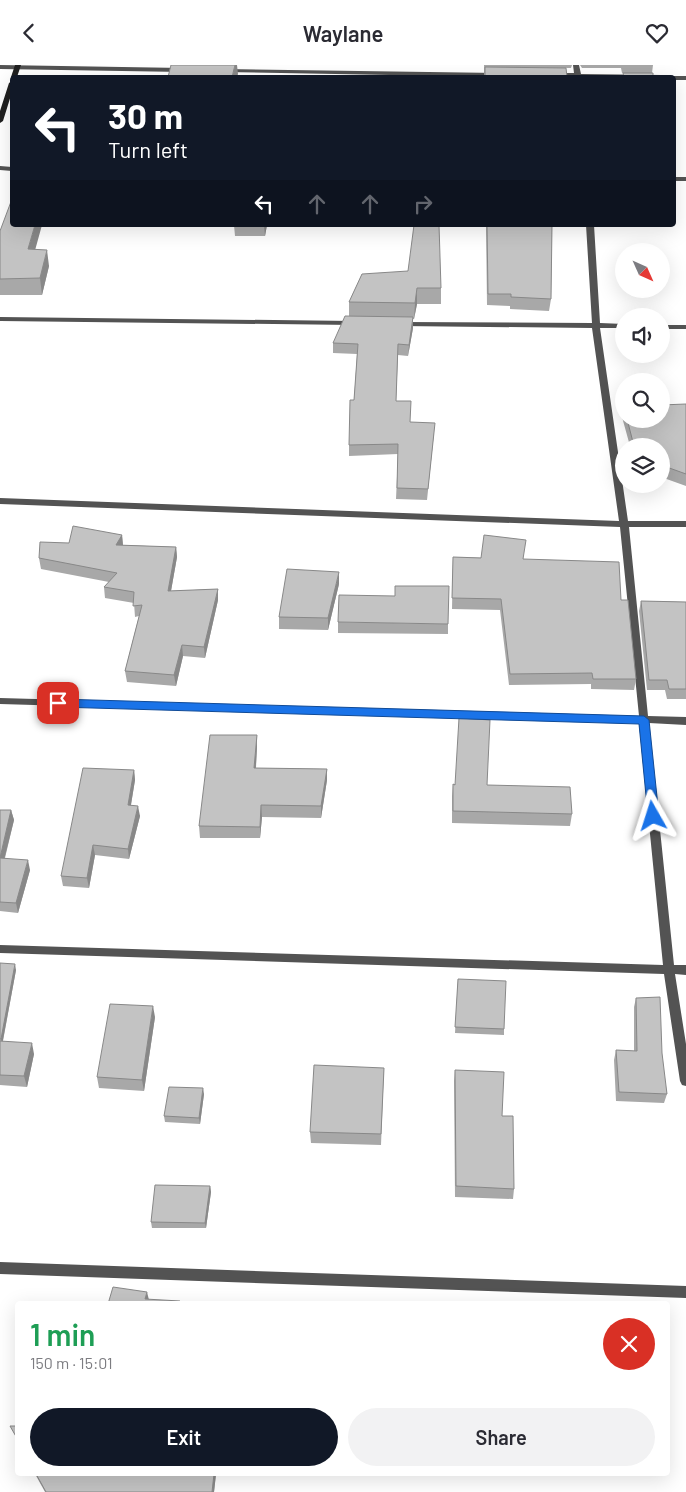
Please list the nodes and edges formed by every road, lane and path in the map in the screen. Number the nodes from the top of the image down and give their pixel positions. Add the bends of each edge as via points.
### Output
1 (18, 66) edge
2 (0, 67) edge
3 (195, 70) edge
4 (214, 71) edge
5 (509, 75) edge
6 (10, 89) edge
7 (0, 121) edge
8 (590, 227) edge
9 (0, 319) edge
10 (368, 323) edge
11 (388, 323) edge
12 (596, 326) junction
13 (615, 326) edge
14 (670, 327) edge
15 (686, 327) edge
16 (0, 501) edge
17 (624, 524) junction
18 (686, 524) edge
19 (0, 701) edge
20 (644, 720) junction
21 (686, 721) edge
22 (0, 949) edge
23 (669, 969) junction
24 (686, 970) edge
25 (686, 1081) edge
26 (0, 1268) edge
27 (686, 1292) edge

1 - 2 street
1 - 3 street
4 - 5 street
6 - 7 street
8 - 12 street
9 - 10 street
11 - 12 street
12 - 13 street
12 - 17 street
14 - 15 street
16 - 17 street
17 - 18 street
17 - 20 street
19 - 20 street
20 - 21 street
20 - 23 street
22 - 23 street
23 - 24 street
23 - 25 street
26 - 27 street

